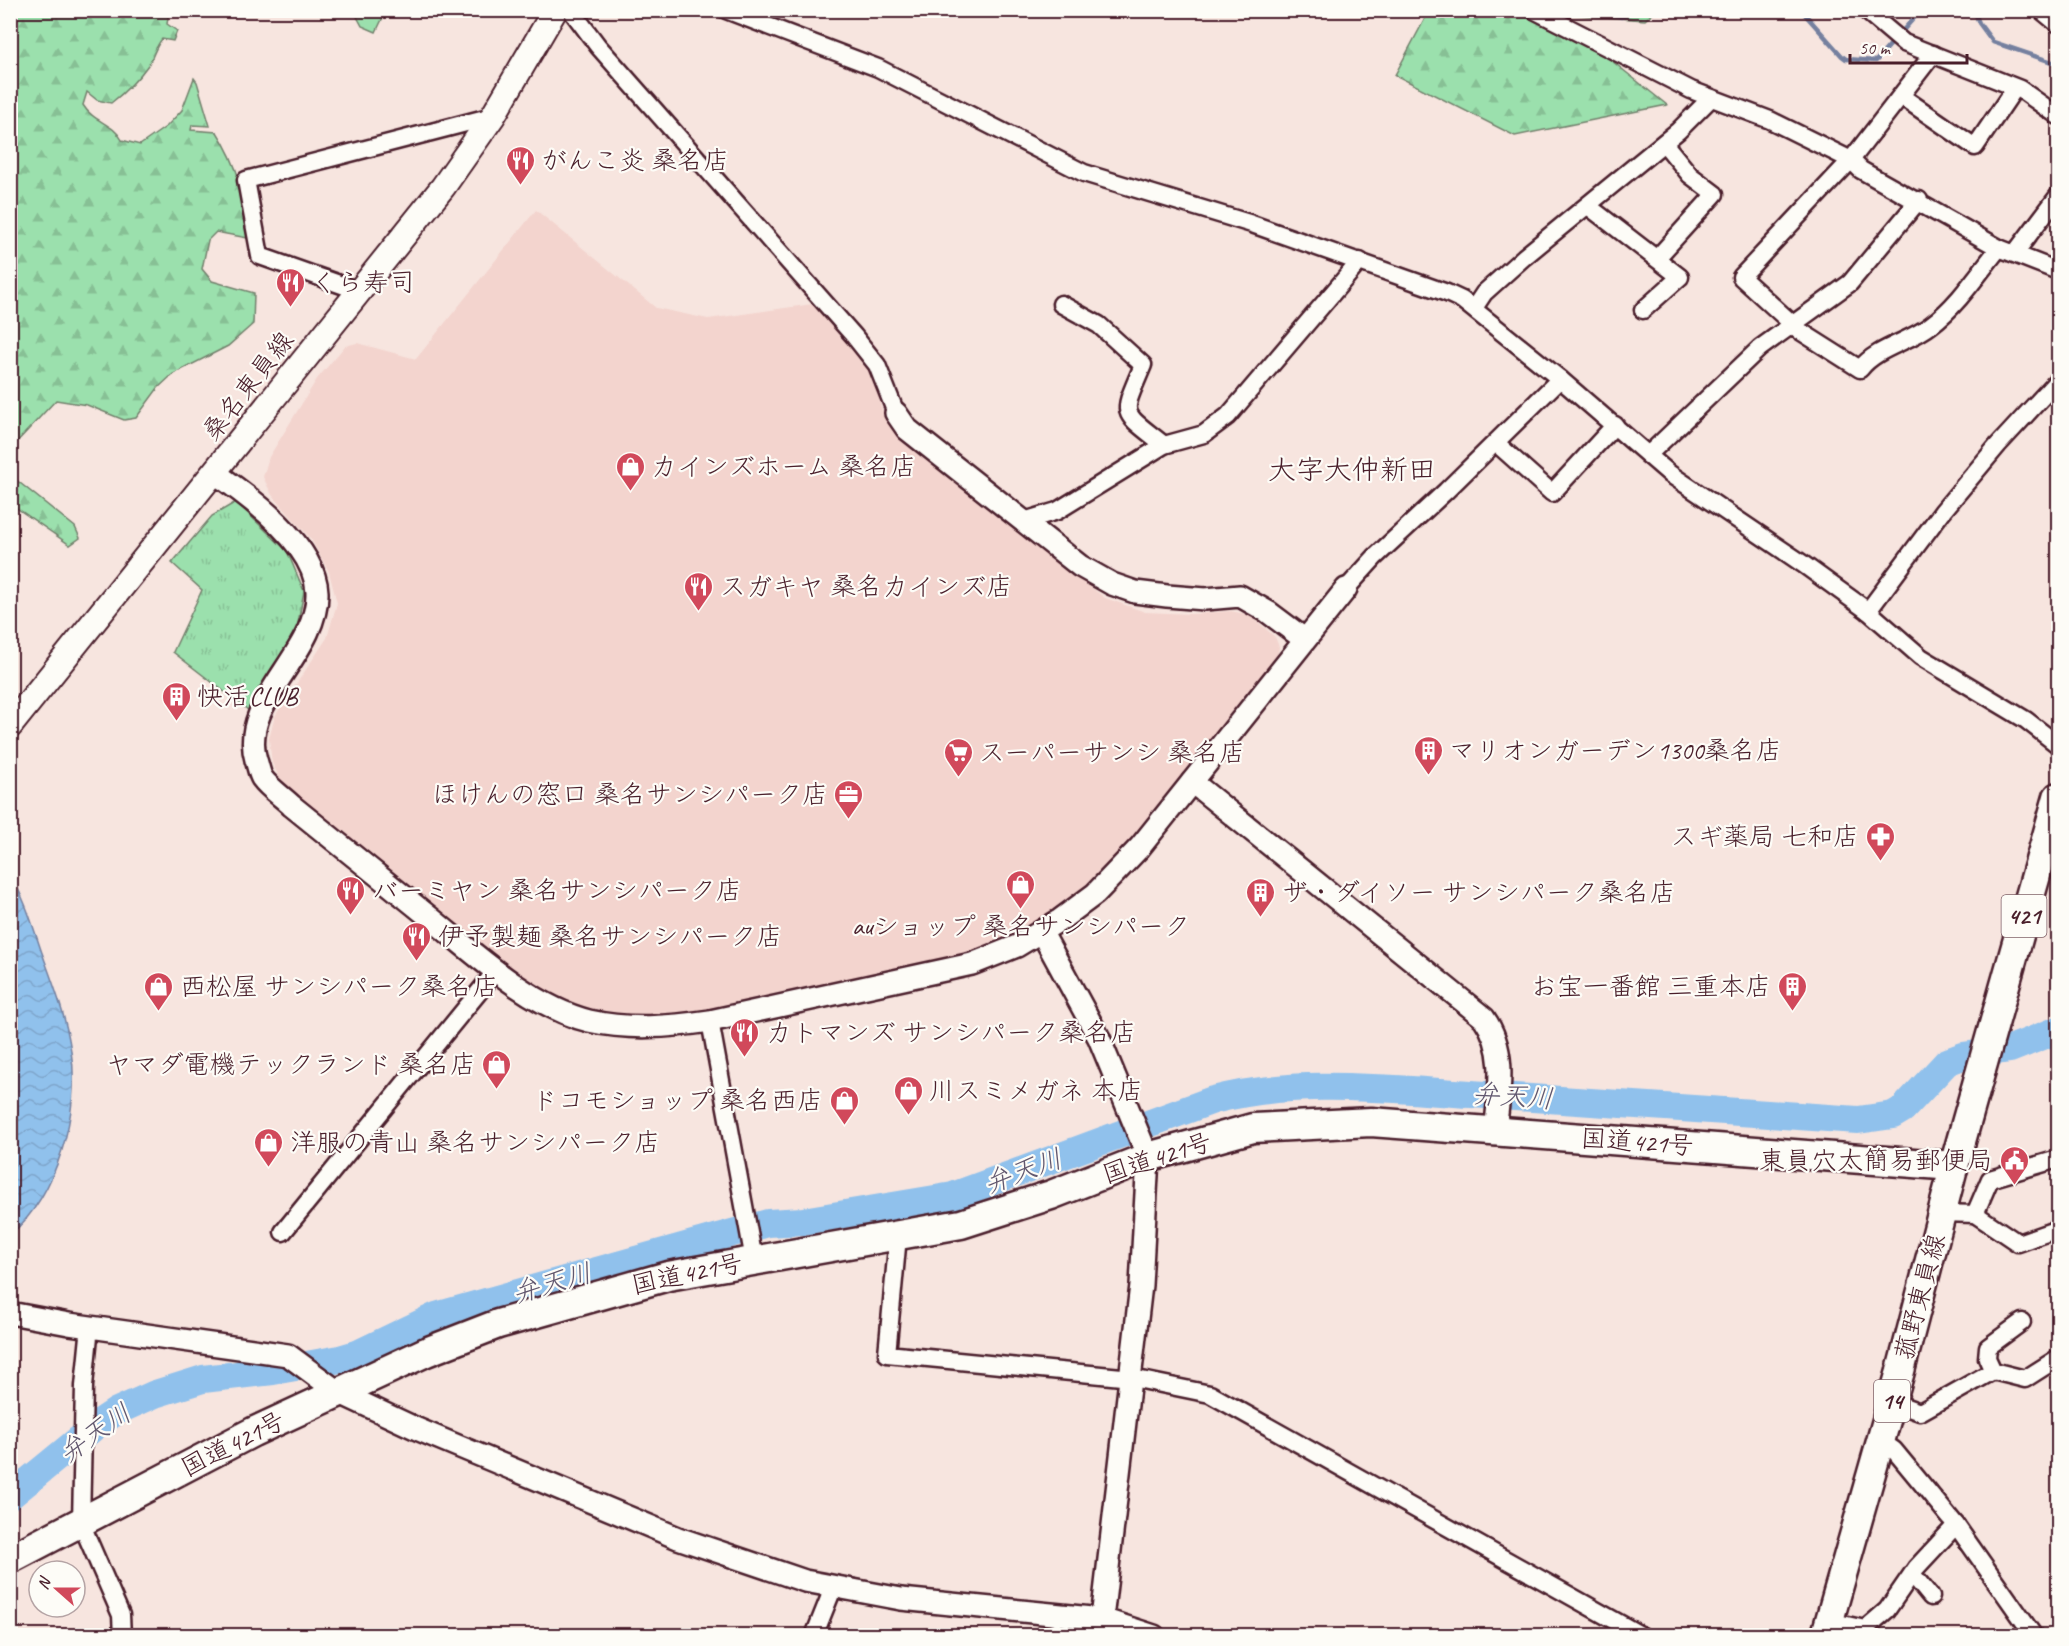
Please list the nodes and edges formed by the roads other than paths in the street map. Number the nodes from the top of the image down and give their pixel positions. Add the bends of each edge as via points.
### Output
1 (555, 10) edge
2 (571, 10) edge
3 (726, 10) edge
4 (1534, 10) edge
5 (1865, 10) edge
6 (2041, 10) edge
7 (2058, 24) edge
8 (1932, 54) junction
9 (2015, 88) junction
10 (1901, 96) junction
11 (1711, 98) junction
12 (493, 116) junction
13 (2058, 116) edge
14 (1664, 143) junction
15 (1851, 160) junction
16 (2058, 196) edge
17 (1919, 200) junction
18 (1588, 206) junction
19 (2007, 250) junction
20 (1657, 258) junction
21 (1360, 261) junction
22 (2058, 271) edge
23 (358, 291) junction
24 (1060, 304) dead end
25 (1474, 308) junction
26 (1643, 310) dead end
27 (1793, 324) junction
28 (1560, 379) junction
29 (2058, 380) edge
30 (896, 413) joint
31 (1615, 425) junction
32 (1496, 443) junction
33 (1164, 446) junction
34 (1648, 455) junction
35 (215, 473) junction
36 (1024, 521) junction
37 (1346, 589) joint
38 (1868, 611) junction
39 (1304, 639) junction
40 (10, 726) edge
41 (2058, 745) edge
42 (1192, 782) junction
43 (2058, 797) edge
44 (1041, 933) junction
45 (496, 971) junction
46 (710, 1022) junction
47 (1496, 1121) junction
48 (1145, 1150) junction
49 (2058, 1159) edge
50 (1954, 1166) junction
51 (1942, 1213) junction
52 (1975, 1214) junction
53 (283, 1232) dead end
54 (898, 1236) junction
55 (2054, 1236) edge
56 (753, 1252) junction
57 (10, 1313) edge
58 (2022, 1322) dead end
59 (90, 1326) junction
60 (2058, 1358) edge
61 (1993, 1371) junction
62 (1132, 1378) junction
63 (329, 1385) junction
64 (1892, 1402) junction
65 (1881, 1441) junction
66 (81, 1509) junction
67 (1956, 1525) junction
68 (10, 1559) edge
69 (1913, 1575) junction
70 (834, 1586) junction
71 (1931, 1597) dead end
72 (1102, 1627) edge
73 (1827, 1628) edge
74 (119, 1634) edge
75 (814, 1635) edge
76 (1154, 1635) edge
77 (1641, 1635) edge
78 (2034, 1635) edge

1 - 12 main road, 桑名東員線
2 - 30 street via 598,46 854,336 877,365
3 - 21 street via 878,68 1084,173
4 - 11 street
5 - 8 street via 1898,38
6 - 7 street
8 - 9 street
8 - 10 street
9 - 10 street via 1975,147
9 - 13 street
10 - 15 street
11 - 14 street via 1701,112
11 - 15 street via 1770,120
12 - 23 main road, 桑名東員線 via 443,187
12 - 23 street via 246,180 260,256
14 - 18 street
14 - 20 street via 1690,175 1716,194
15 - 17 street via 1861,170
15 - 27 street via 1741,277
16 - 19 street
17 - 19 street
17 - 27 street via 1850,283
18 - 20 street
18 - 25 street via 1484,293
19 - 22 street
19 - 27 street via 1943,316 1868,360 1860,369
20 - 26 street via 1680,277
21 - 25 street via 1447,293
21 - 33 street via 1228,416 1204,434
23 - 35 main road, 桑名東員線
24 - 33 street via 1099,325 1143,365 1125,406 1129,416
25 - 28 street
27 - 34 street via 1760,348
28 - 31 street
28 - 32 street
29 - 38 street via 1942,512
30 - 36 street via 907,429
31 - 32 street via 1552,493
31 - 34 street
32 - 37 street
33 - 36 street via 1057,511
34 - 38 street
35 - 40 main road, 桑名東員線
35 - 45 street via 274,518 304,558 317,591 314,614 303,640 259,714 254,730 254,753 261,777
36 - 39 street via 1080,566 1112,584 1167,596 1240,596
37 - 39 street
38 - 41 street via 1922,657 2026,720
39 - 42 street
42 - 44 street via 1117,873
42 - 47 street via 1476,1009 1498,1044 1501,1074
43 - 50 highway, 421
44 - 46 street via 996,955 941,972
44 - 48 street via 1099,1038
45 - 46 street via 545,1002 587,1020 624,1027
45 - 53 street
46 - 56 street
47 - 48 highway, 国道421号 via 1294,1124 1253,1128
47 - 50 highway, 国道421号
48 - 54 highway, 国道421号 via 1051,1195 961,1224
48 - 62 street via 1141,1285
49 - 52 street via 1990,1179
50 - 51 main road, 菰野東員線 / 14
51 - 52 street
51 - 64 main road, 菰野東員線 / 14
52 - 55 street via 2018,1243
54 - 56 highway, 国道421号
54 - 62 street via 887,1354
56 - 63 highway, 国道421号 via 498,1324
57 - 59 street
58 - 61 street via 1988,1347 1986,1358
59 - 63 street via 288,1355
59 - 66 street via 83,1403
60 - 61 street via 2025,1379
61 - 64 street via 1927,1410 1920,1412
62 - 72 street
62 - 77 street via 1210,1394
63 - 66 highway, 国道421号 via 253,1432
63 - 70 street via 536,1480 678,1538 735,1560
64 - 65 main road, 菰野東員線 / 14
65 - 67 street
65 - 73 main road, 菰野東員線 / 14
66 - 68 highway, 国道421号
66 - 74 street via 121,1615
67 - 69 street
67 - 78 street
69 - 71 street
69 - 73 street via 1887,1610 1865,1629
70 - 72 street
70 - 75 street
72 - 76 street

